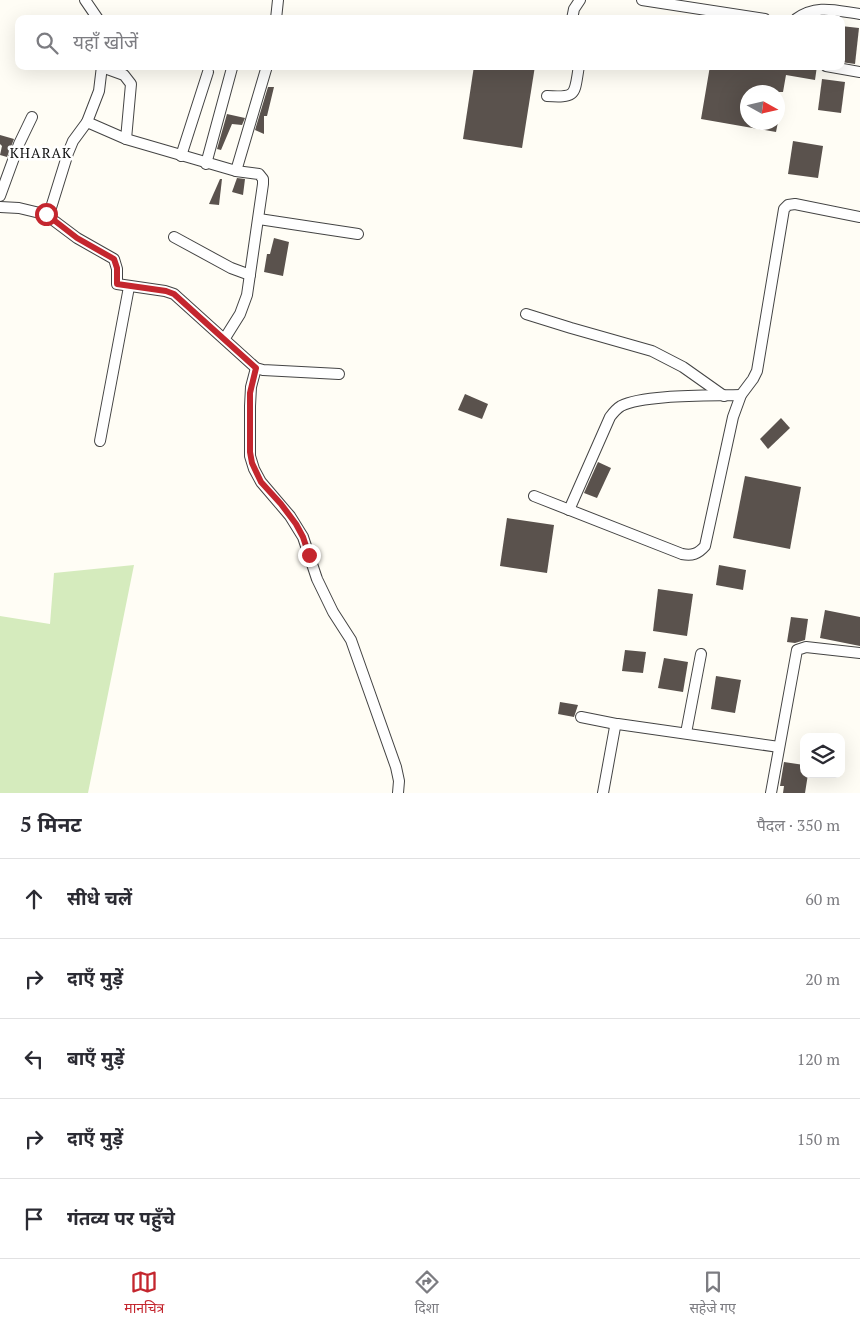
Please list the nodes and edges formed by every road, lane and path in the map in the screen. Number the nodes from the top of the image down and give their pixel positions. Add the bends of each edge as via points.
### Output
1 (84, 0) edge
2 (278, 0) edge
3 (580, 0) edge
4 (642, 0) edge
5 (693, 4) edge
6 (860, 14) edge
7 (95, 15) edge
8 (276, 15) edge
9 (573, 15) edge
10 (747, 15) edge
11 (801, 15) edge
12 (845, 69) edge
13 (102, 70) edge
14 (110, 70) edge
15 (231, 70) edge
16 (266, 70) edge
17 (578, 70) edge
18 (208, 72) dead end
19 (860, 72) edge
20 (547, 96) dead end
21 (32, 117) dead end
22 (87, 122) junction
23 (126, 140) junction
24 (181, 156) junction
25 (206, 164) junction
26 (236, 171) junction
27 (0, 196) edge
28 (0, 207) edge
29 (46, 214) junction
30 (860, 217) edge
31 (259, 219) junction
32 (358, 234) dead end
33 (174, 237) dead end
34 (250, 275) junction
35 (129, 287) junction
36 (526, 314) dead end
37 (225, 338) junction
38 (256, 368) junction
39 (339, 374) dead end
40 (740, 395) junction
41 (724, 396) junction
42 (100, 441) dead end
43 (534, 496) dead end
44 (569, 510) junction
45 (860, 653) edge
46 (701, 654) dead end
47 (581, 717) dead end
48 (616, 724) junction
49 (686, 733) junction
50 (779, 747) junction
51 (398, 793) edge
52 (603, 793) edge
53 (771, 793) edge

1 - 7 street
2 - 8 street
3 - 9 street
4 - 5 street
5 - 10 street
6 - 11 street via 814,10
12 - 19 street
13 - 22 street via 99,92
14 - 23 street via 124,75 131,84
15 - 25 street
16 - 26 street
17 - 20 street via 572,93 564,97
18 - 24 street
21 - 27 street
22 - 23 street
22 - 29 street via 71,146 52,206
23 - 24 street
24 - 25 street
25 - 26 street
26 - 31 street via 259,174 263,179
28 - 29 street
29 - 35 street via 77,238 111,256 117,265 117,284
30 - 40 street via 795,204 785,206 757,371
31 - 32 street
31 - 34 street
33 - 34 street
34 - 37 street via 242,309
35 - 37 street via 174,294
35 - 42 street
36 - 41 street via 652,350
37 - 38 street
38 - 39 street
38 - 51 street via 250,393 252,463 261,482 296,524 316,579 351,640 396,767
40 - 41 street
40 - 44 street via 705,546 697,553 682,554
41 - 44 street via 658,398 619,407 610,417
43 - 44 street
45 - 50 street via 806,646 797,650
46 - 49 street
47 - 48 street
48 - 49 street
48 - 52 street
49 - 50 street
50 - 53 street

